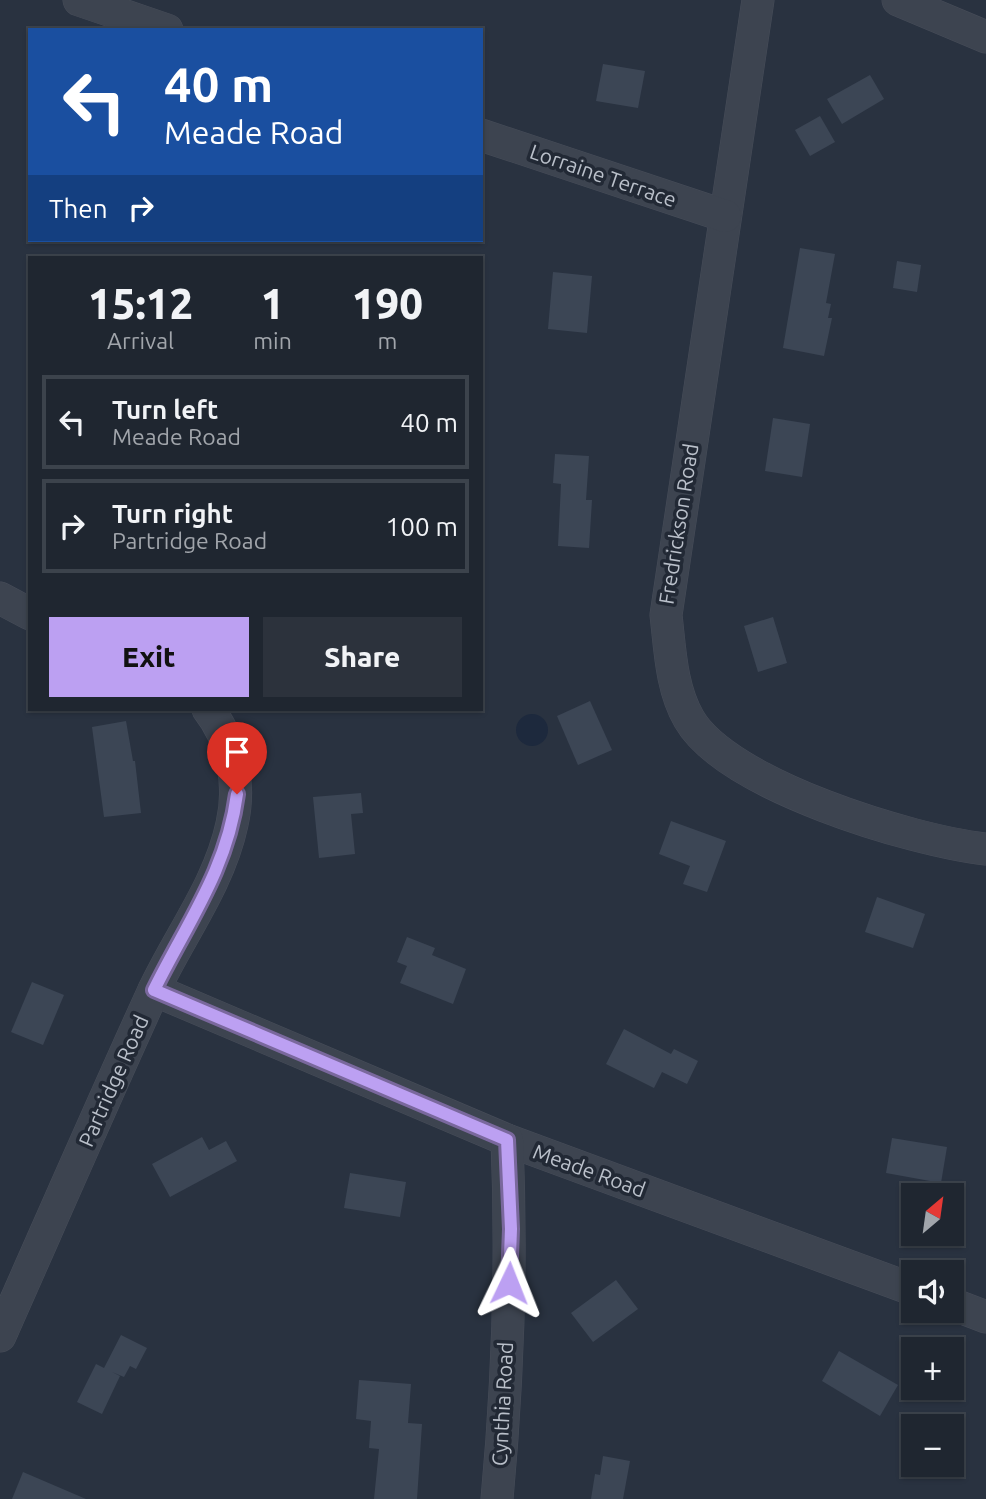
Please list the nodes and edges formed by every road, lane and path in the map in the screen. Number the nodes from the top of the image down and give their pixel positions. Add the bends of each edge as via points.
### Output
1 (79, 0) edge
2 (758, 0) edge
3 (898, 0) edge
4 (161, 28) edge
5 (986, 37) edge
6 (483, 136) edge
7 (725, 216) junction
8 (0, 598) edge
9 (28, 613) edge
10 (209, 711) edge
11 (986, 849) edge
12 (154, 990) junction
13 (507, 1140) junction
14 (901, 1285) edge
15 (964, 1309) edge
16 (986, 1317) edge
17 (0, 1336) edge
18 (498, 1499) edge

1 - 4 street
2 - 7 street, Fredrickson Road
3 - 5 street
6 - 7 street, Lorraine Terrace
7 - 11 street, Fredrickson Road via 666,615 672,674 688,718 710,744 752,773 798,795 900,831
8 - 9 street
10 - 12 street, Partridge Road via 233,764 237,794 233,823 210,884
12 - 13 street, Meade Road
12 - 17 street, Partridge Road
13 - 14 street, Meade Road
13 - 18 street, Cynthia Road via 511,1229
15 - 16 street

